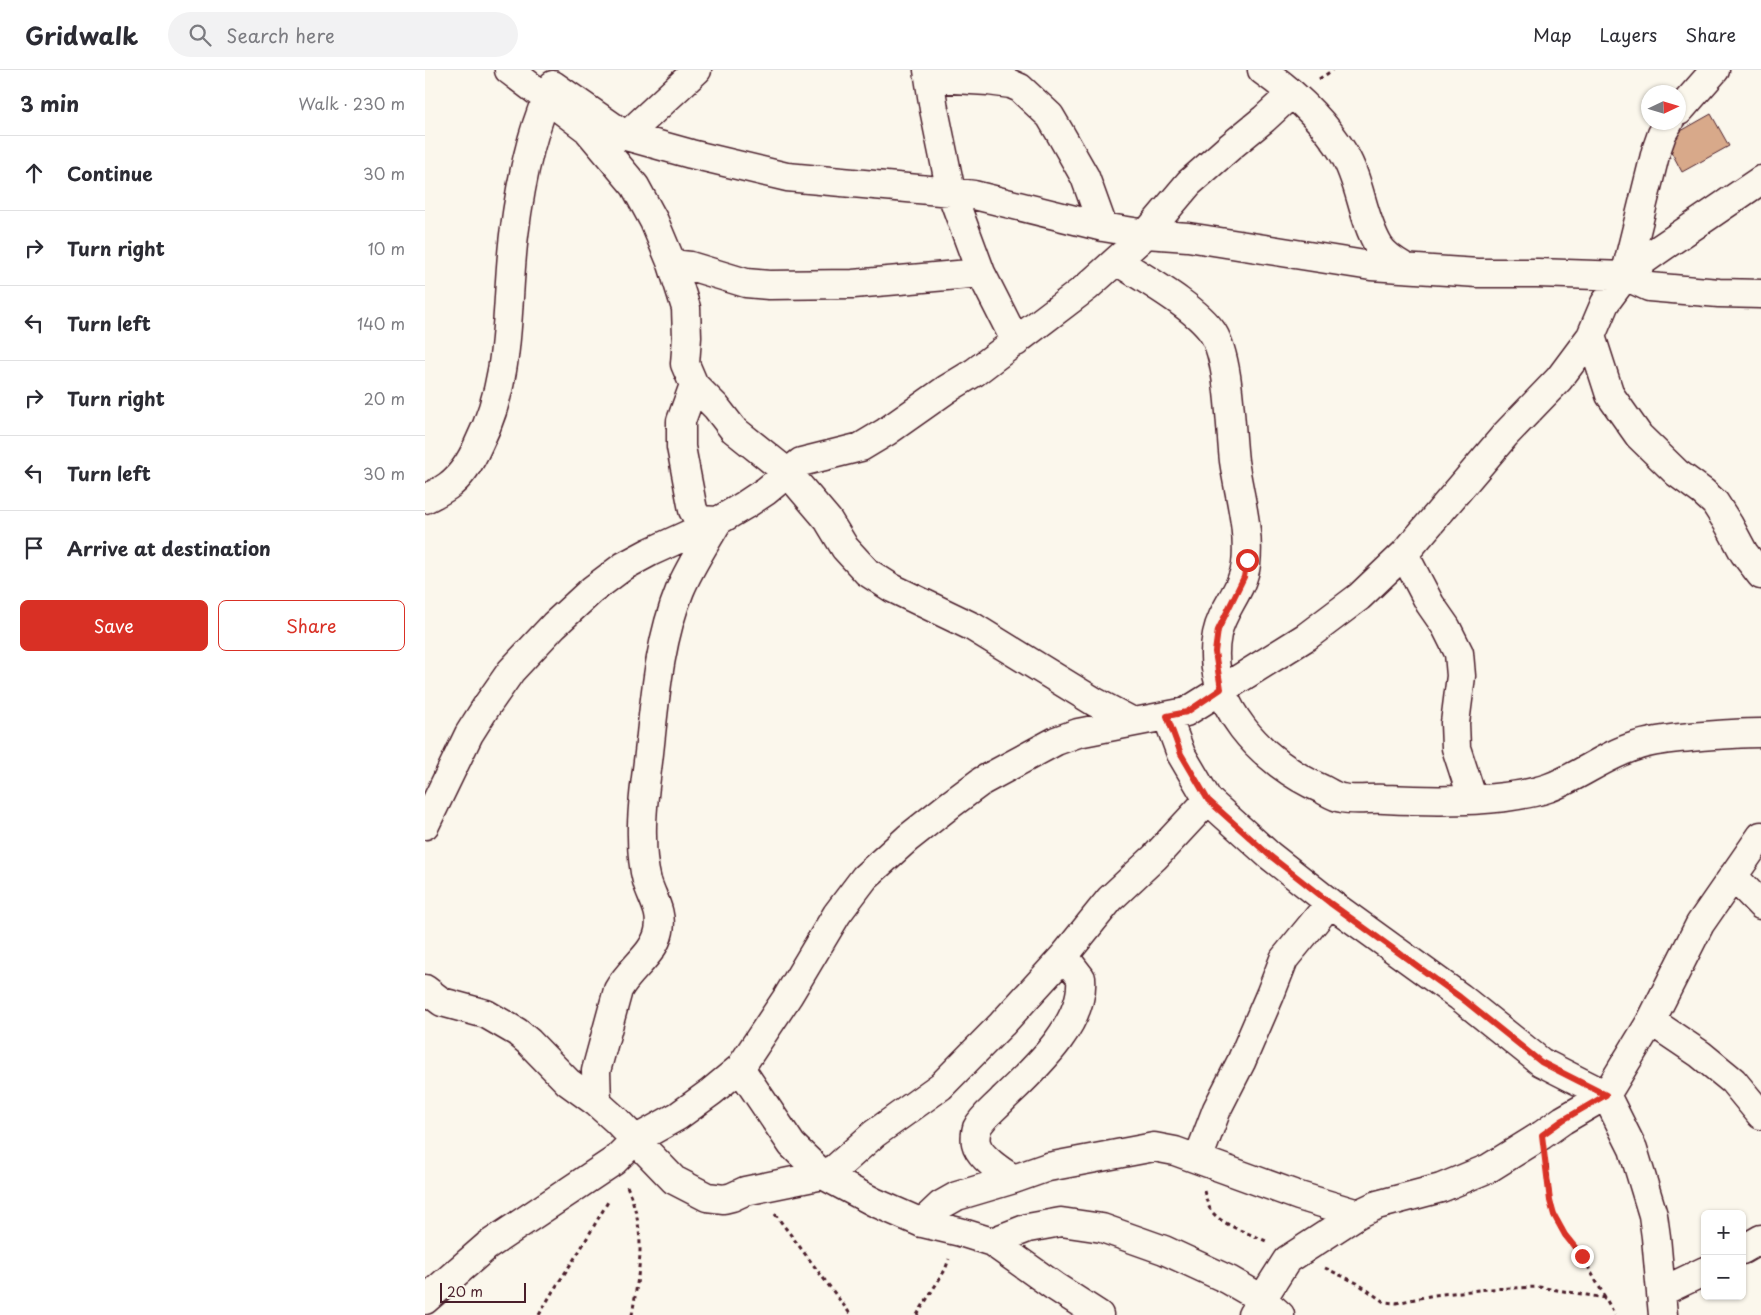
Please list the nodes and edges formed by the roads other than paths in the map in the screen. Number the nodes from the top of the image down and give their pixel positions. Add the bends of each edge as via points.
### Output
1 (509, 70) edge
2 (697, 70) edge
3 (929, 70) edge
4 (1262, 70) edge
5 (1715, 70) edge
6 (553, 85) edge
7 (1291, 94) junction
8 (1686, 103) edge
9 (1664, 130) edge
10 (626, 136) junction
11 (1761, 180) edge
12 (951, 192) junction
13 (1103, 227) junction
14 (1146, 234) junction
15 (1117, 261) junction
16 (672, 264) junction
17 (1406, 268) junction
18 (981, 273) junction
19 (1625, 276) junction
20 (1761, 294) edge
21 (1591, 336) junction
22 (1017, 342) junction
23 (694, 385) junction
24 (788, 473) junction
25 (425, 499) edge
26 (718, 521) junction
27 (1404, 554) junction
28 (1761, 575) edge
29 (1221, 689) junction
30 (1167, 716) junction
31 (1133, 722) junction
32 (1761, 733) edge
33 (1208, 800) junction
34 (1473, 800) junction
35 (425, 825) edge
36 (1761, 836) edge
37 (1733, 876) junction
38 (1330, 903) junction
39 (1761, 904) edge
40 (1064, 956) junction
41 (425, 988) edge
42 (1651, 1021) junction
43 (740, 1068) junction
44 (1606, 1095) junction
45 (597, 1103) junction
46 (1761, 1115) edge
47 (635, 1140) junction
48 (1198, 1159) junction
49 (823, 1175) junction
50 (1014, 1179) junction
51 (1358, 1214) junction
52 (923, 1223) junction
53 (1761, 1240) edge
54 (992, 1242) junction
55 (1746, 1248) edge
56 (1701, 1274) edge
57 (425, 1300) edge
58 (1662, 1304) edge
59 (425, 1305) edge
60 (1264, 1310) edge
61 (438, 1315) edge
62 (1099, 1315) edge

1 - 6 street
2 - 10 street
3 - 12 street
3 - 13 street via 937,78 988,81 1020,88 1050,116 1085,177
4 - 7 street
5 - 8 street
6 - 10 street
6 - 16 street via 635,186
6 - 25 street via 523,176 513,236 505,356 497,394 485,432 472,458 449,486
7 - 14 street via 1189,183
7 - 17 street via 1329,132 1344,154 1357,180 1380,247
9 - 19 street via 1656,151
10 - 12 street via 787,177
11 - 19 street
12 - 13 street
12 - 18 street
13 - 14 street
14 - 15 street
14 - 17 street via 1189,237 1371,266
15 - 22 street
15 - 29 street via 1199,318 1213,334 1222,353 1246,530 1247,560 1244,577 1218,630 1215,652
16 - 18 street via 690,266 746,283 769,285 853,284
16 - 23 street via 686,308 685,364
17 - 19 street
18 - 22 street
19 - 20 street via 1649,287
19 - 21 street via 1605,303
21 - 27 street via 1559,379 1486,457
21 - 28 street via 1611,395 1639,436 1677,473 1715,503
22 - 24 street via 861,447 801,462
23 - 24 street via 733,429
23 - 26 street via 681,421 683,461 693,510 699,520
24 - 26 street
24 - 31 street via 867,572 892,588 973,627
26 - 35 street via 625,566 571,608 531,648 469,734
26 - 45 street via 680,589 665,644 655,698 642,833 642,857 647,881 658,906 659,929 654,944 619,990 596,1071
27 - 29 street via 1359,597 1306,637
27 - 34 street via 1459,653 1461,676 1455,723 1456,748
29 - 30 street via 1187,712
29 - 34 street via 1242,728 1272,761 1304,782 1341,798
30 - 31 street
30 - 33 street via 1181,754
31 - 43 street via 1078,732 1034,752 981,781 894,851 865,877 837,914
32 - 34 street via 1638,745 1547,789
33 - 38 street via 1269,855
33 - 40 street via 1110,899
36 - 37 street
37 - 39 street
37 - 42 street via 1700,924
38 - 44 street via 1460,997 1541,1062
38 - 48 street via 1284,959
40 - 49 street via 941,1086
40 - 50 street via 1081,978 1081,994 1074,1014 1037,1066 977,1128 976,1144 984,1156
41 - 45 street via 442,1002 480,1012 505,1024 529,1042 568,1082
42 - 44 street
42 - 46 street via 1733,1081
43 - 47 street via 678,1116
43 - 49 street via 791,1145
44 - 51 street via 1489,1168 1441,1188
44 - 58 street via 1633,1149 1653,1214
45 - 47 street
47 - 49 street via 674,1180 707,1197 724,1199 758,1188
47 - 57 street via 618,1168 487,1246
48 - 50 street via 1154,1147 1049,1167
48 - 51 street
49 - 52 street via 867,1199
50 - 52 street via 957,1196 941,1205
51 - 60 street via 1291,1257
52 - 54 street
53 - 55 street
54 - 60 street via 1027,1228 1061,1222 1102,1228 1164,1250 1229,1280
54 - 62 street
56 - 58 street
59 - 61 street

